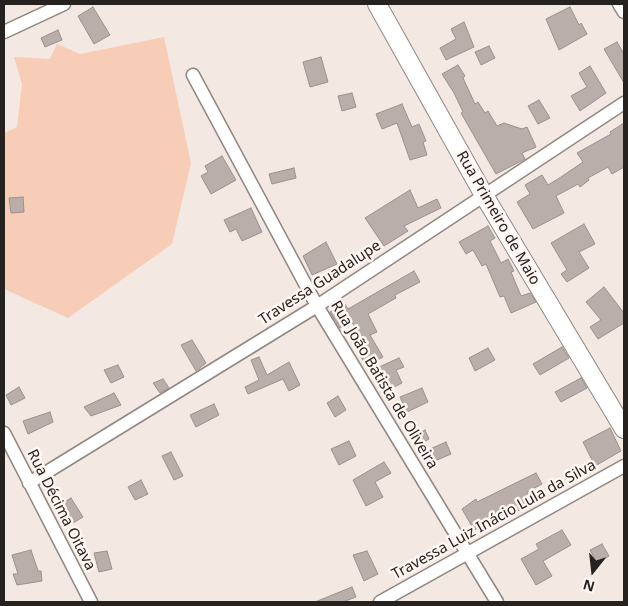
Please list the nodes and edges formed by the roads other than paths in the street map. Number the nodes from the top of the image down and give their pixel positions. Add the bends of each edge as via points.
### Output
1 (64, 4) edge
2 (377, 4) edge
3 (619, 4) edge
4 (624, 12) edge
5 (4, 32) edge
6 (193, 75) dead end
7 (624, 103) edge
8 (485, 197) junction
9 (317, 306) junction
10 (624, 429) edge
11 (4, 433) edge
12 (624, 466) edge
13 (29, 483) junction
14 (467, 555) junction
15 (91, 602) edge
16 (380, 602) edge
17 (496, 602) edge

1 - 5 street
2 - 8 street, Rua Primeiro de Maio
3 - 4 street
6 - 9 street, Rua João Batista de Oliveira
7 - 8 street, Travessa Guadalupe
8 - 9 street, Travessa Guadalupe
8 - 10 street, Rua Primeiro de Maio
9 - 13 street, Travessa Guadalupe
9 - 14 street, Rua João Batista de Oliveira
11 - 13 street, Rua Décima Oitava
12 - 14 street, Travessa Luiz Inácio Lula da Silva
13 - 15 street, Rua Décima Oitava
14 - 16 street, Travessa Luiz Inácio Lula da Silva
14 - 17 street, Rua João Batista de Oliveira

